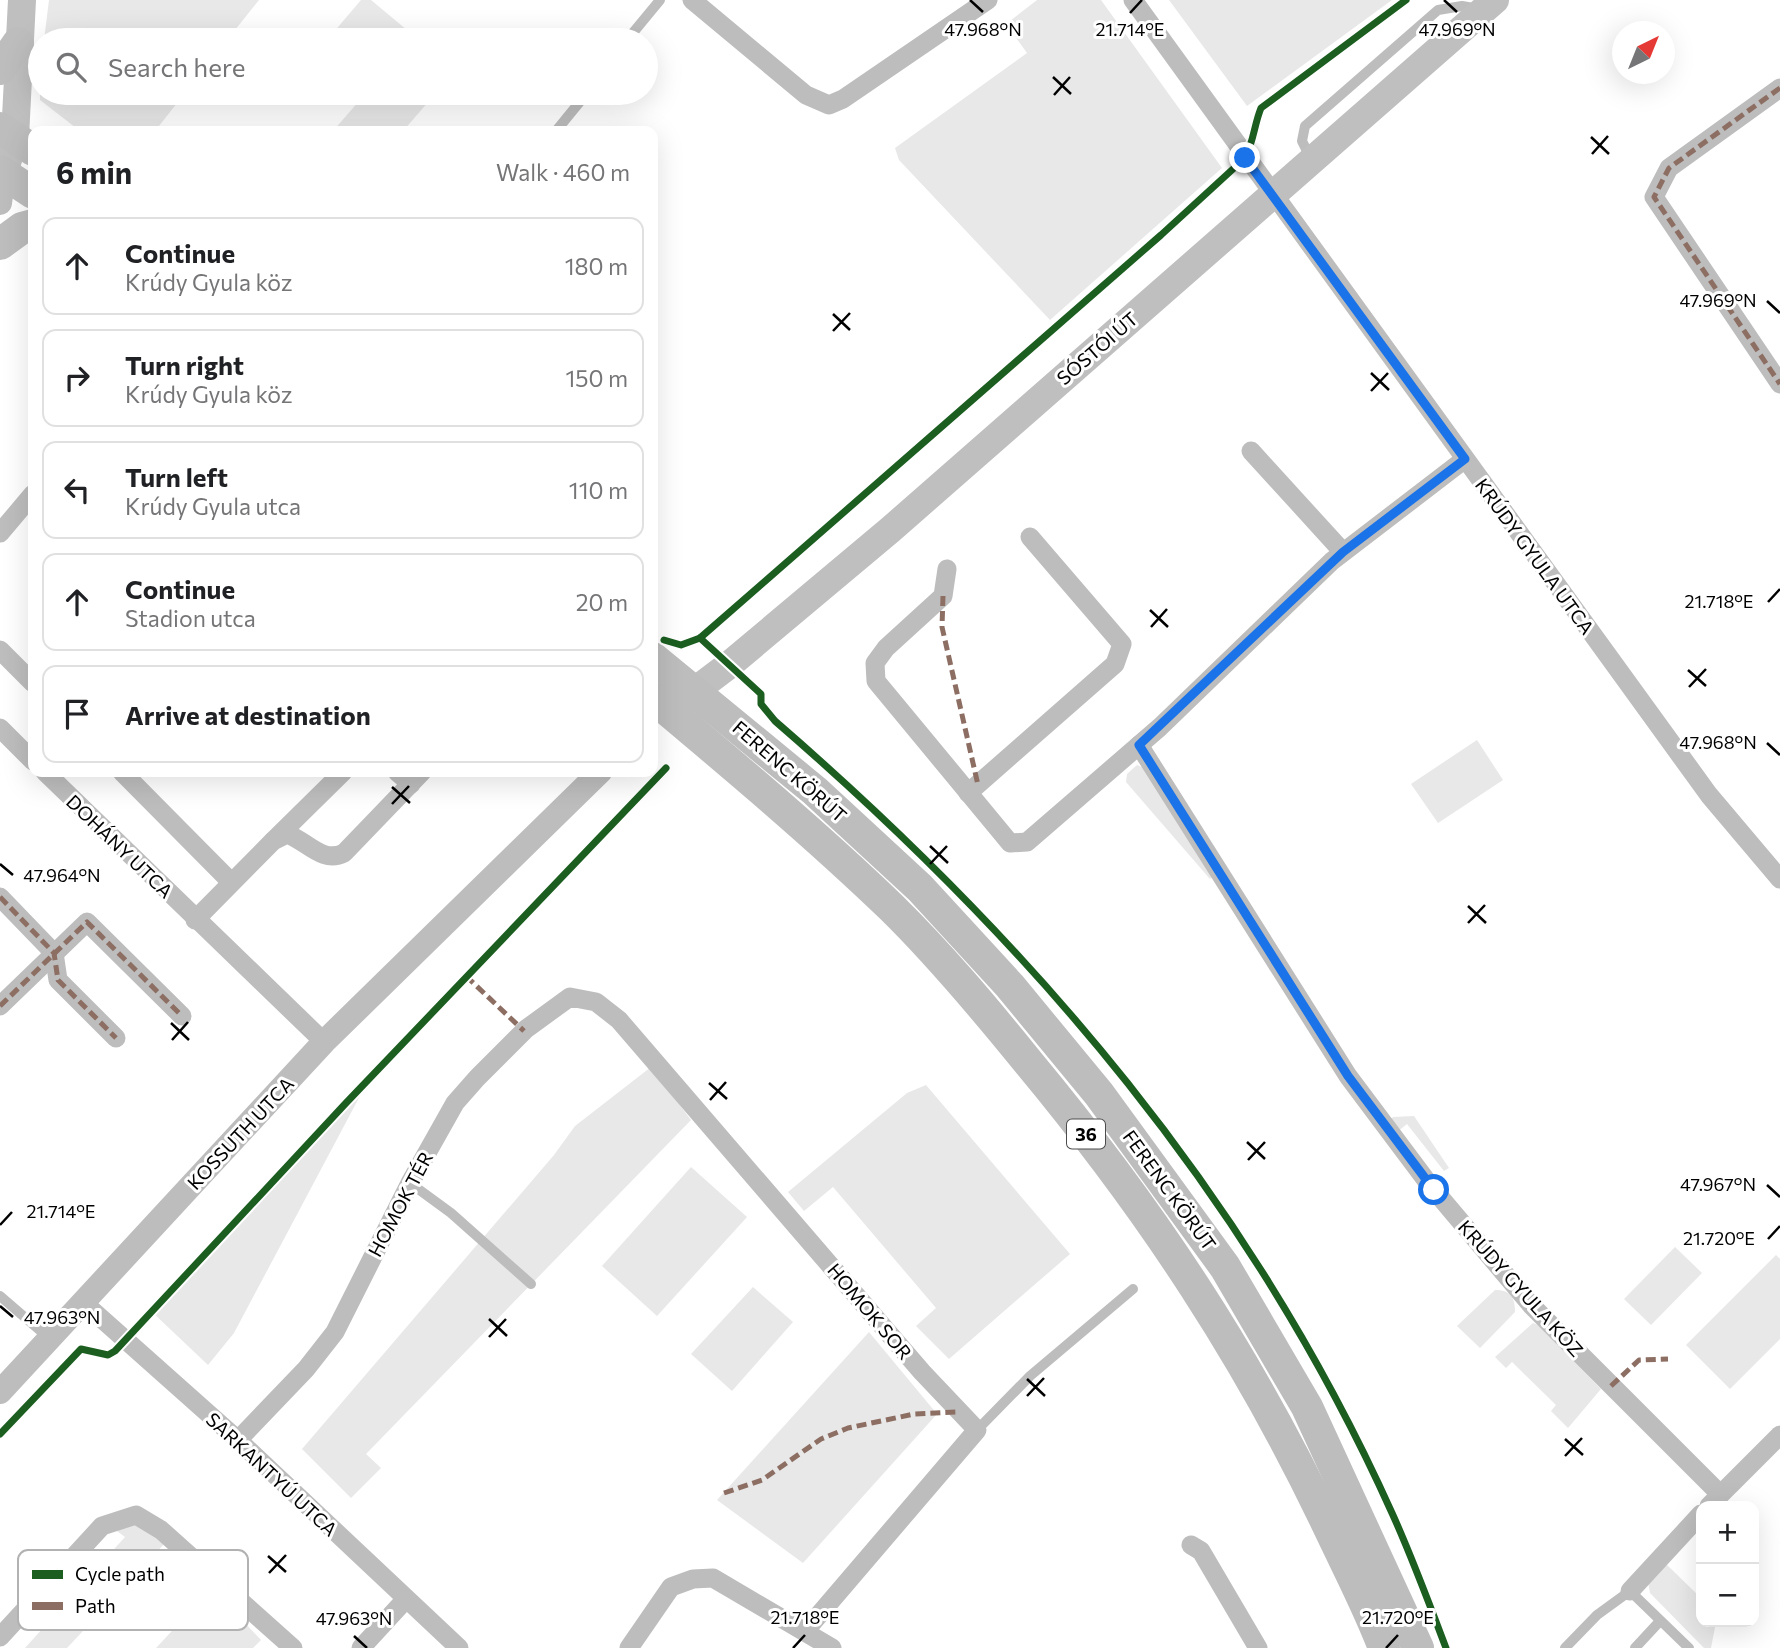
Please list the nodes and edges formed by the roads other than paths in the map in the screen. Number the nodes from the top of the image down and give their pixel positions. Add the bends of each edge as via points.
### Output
1 (22, 0) edge
2 (660, 0) edge
3 (692, 0) edge
4 (988, 0) edge
5 (1133, 0) edge
6 (1489, 5) edge
7 (637, 28) edge
8 (18, 43) junction
9 (0, 69) edge
10 (1779, 91) edge
11 (577, 105) edge
12 (560, 126) edge
13 (16, 138) edge
14 (1, 182) edge
15 (28, 191) edge
16 (1271, 195) junction
17 (28, 226) edge
18 (0, 244) edge
19 (1780, 384) edge
20 (1251, 452) dead end
21 (1465, 459) junction
22 (28, 500) edge
23 (0, 533) edge
24 (1030, 537) dead end
25 (1343, 552) junction
26 (947, 569) dead end
27 (0, 650) edge
28 (658, 662) edge
29 (28, 678) edge
30 (696, 691) junction
31 (658, 711) edge
32 (0, 728) edge
33 (1139, 745) junction
34 (28, 756) edge
35 (50, 777) edge
36 (127, 777) edge
37 (338, 777) edge
38 (409, 777) edge
39 (595, 777) edge
40 (968, 793) junction
41 (273, 841) junction
42 (1779, 874) edge
43 (231, 882) junction
44 (0, 897) edge
45 (195, 920) junction
46 (54, 953) junction
47 (588, 999) joint
48 (0, 1006) edge
49 (182, 1016) dead end
50 (116, 1038) dead end
51 (324, 1042) junction
52 (410, 1182) junction
53 (531, 1283) dead end
54 (1133, 1289) dead end
55 (0, 1296) edge
56 (84, 1303) junction
57 (50, 1340) junction
58 (0, 1392) edge
59 (977, 1430) junction
60 (1780, 1435) edge
61 (238, 1440) junction
62 (1714, 1500) edge
63 (1696, 1519) edge
64 (1191, 1545) dead end
65 (80, 1550) edge
66 (183, 1550) edge
67 (1630, 1591) junction
68 (405, 1600) junction
69 (248, 1608) edge
70 (18, 1617) edge
71 (1660, 1621) junction
72 (806, 1630) junction
73 (0, 1637) edge
74 (293, 1648) edge
75 (362, 1648) edge
76 (459, 1648) edge
77 (629, 1648) edge
78 (832, 1648) edge
79 (1258, 1648) edge
80 (1384, 1648) edge
81 (1418, 1648) edge
82 (1565, 1648) edge
83 (1635, 1648) edge
84 (1689, 1648) edge

1 - 8 main road
2 - 7 lane
3 - 4 street via 806,95 829,105
5 - 16 street, KRÚDY GYULA UTCA
6 - 16 main road, SÓSTÓI ÚT
8 - 9 main road
8 - 13 main road
10 - 19 street via 1669,168 1654,197
11 - 12 lane
13 - 14 main road
14 - 15 main road
16 - 21 street, KRÚDY GYULA UTCA
16 - 30 main road, SÓSTÓI ÚT via 890,530
17 - 18 main road
20 - 25 street
21 - 25 street
21 - 42 street, KRÚDY GYULA UTCA via 1709,794
22 - 23 street
24 - 40 street via 1110,628 1122,644 1121,654
25 - 33 street
26 - 40 street via 943,596 886,648 875,663 876,681
27 - 29 street
28 - 30 main road, 36
30 - 31 main road, SÓSTÓI ÚT
30 - 81 main road, FERENC KÖRÚT / 36 via 920,888 1010,986 1106,1104 1225,1267 1307,1406
31 - 80 main road, FERENC KÖRÚT / 36 via 794,818 892,908 1009,1039 1111,1166 1197,1286 1247,1367 1312,1491
32 - 34 street
33 - 40 street via 1027,842 1010,843
33 - 62 street, KRÚDY GYULA KÖZ via 1348,1076 1429,1184 1531,1305
35 - 45 street, DOHÁNY UTCA
36 - 43 street
37 - 41 street
38 - 41 street via 344,853 333,858 286,835
39 - 51 street, KOSSUTH UTCA
41 - 43 street
43 - 45 street
44 - 46 street
45 - 51 street, DOHÁNY UTCA
46 - 48 street
46 - 49 street via 87,922
46 - 50 street via 58,980
47 - 52 street, HOMOK TÉR via 570,997 556,1005 492,1062 456,1102
47 - 59 street, HOMOK SOR via 619,1020
51 - 56 street, KOSSUTH UTCA
52 - 53 lane
52 - 61 street, HOMOK TÉR via 335,1332
54 - 59 lane via 1030,1376
55 - 57 lane
56 - 57 street, KOSSUTH UTCA
56 - 61 street, SARKANTYÚ UTCA
57 - 58 street, KOSSUTH UTCA
59 - 72 street
60 - 62 street, KRÚDY GYULA KÖZ
61 - 68 street, SARKANTYÚ UTCA
63 - 67 street
64 - 79 street via 1201,1551
65 - 66 street via 102,1526 136,1515
67 - 71 lane
67 - 82 lane via 1597,1615
68 - 75 street
68 - 76 street, SARKANTYÚ UTCA
69 - 74 street
70 - 73 street
71 - 83 lane
71 - 84 lane
72 - 77 street via 713,1578 693,1579 671,1587
72 - 78 street

